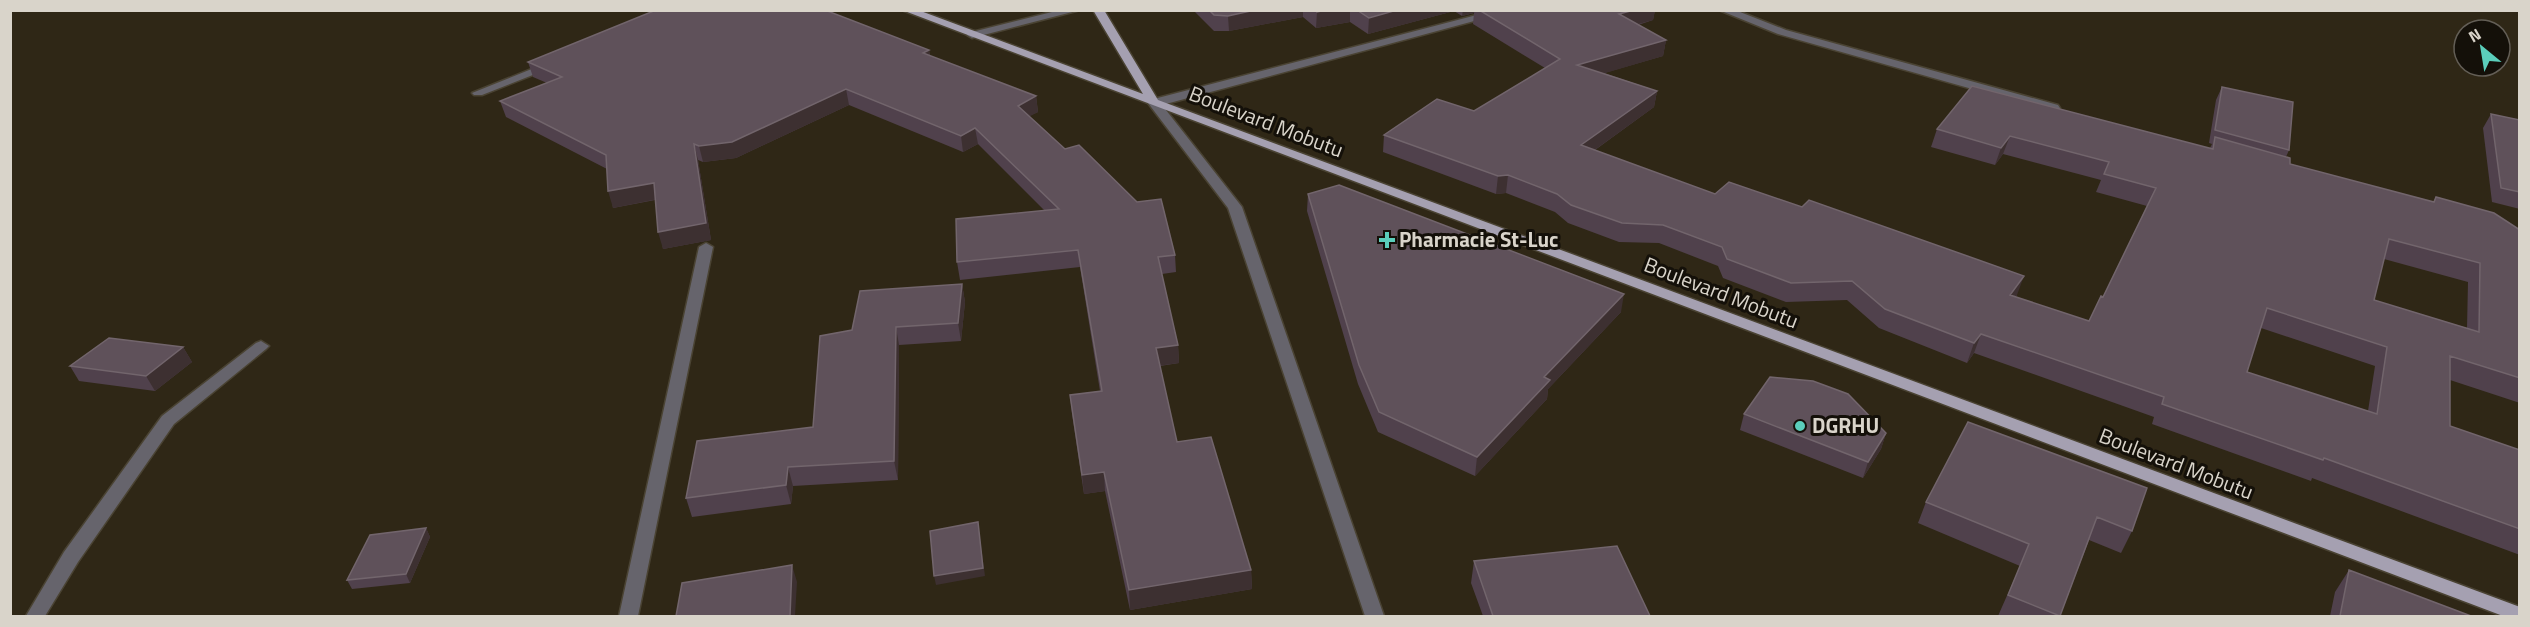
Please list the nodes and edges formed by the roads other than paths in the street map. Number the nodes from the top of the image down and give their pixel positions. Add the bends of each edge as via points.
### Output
1 (907, 10) edge
2 (1075, 10) edge
3 (1098, 10) edge
4 (1510, 10) edge
5 (1724, 10) edge
6 (972, 35) junction
7 (555, 63) edge
8 (478, 93) dead end
9 (1154, 103) junction
10 (2069, 112) edge
11 (706, 246) edge
12 (261, 346) dead end
13 (2520, 615) edge
14 (35, 616) edge
15 (628, 616) edge
16 (1374, 616) edge

1 - 6 main road, Boulevard Mobutu
2 - 6 street
3 - 9 main road
4 - 9 street
5 - 10 street via 1782,32
6 - 9 main road, Boulevard Mobutu
7 - 8 street
9 - 13 main road, Boulevard Mobutu
9 - 16 street via 1235,207
11 - 15 street
12 - 14 street via 168,420 71,557

